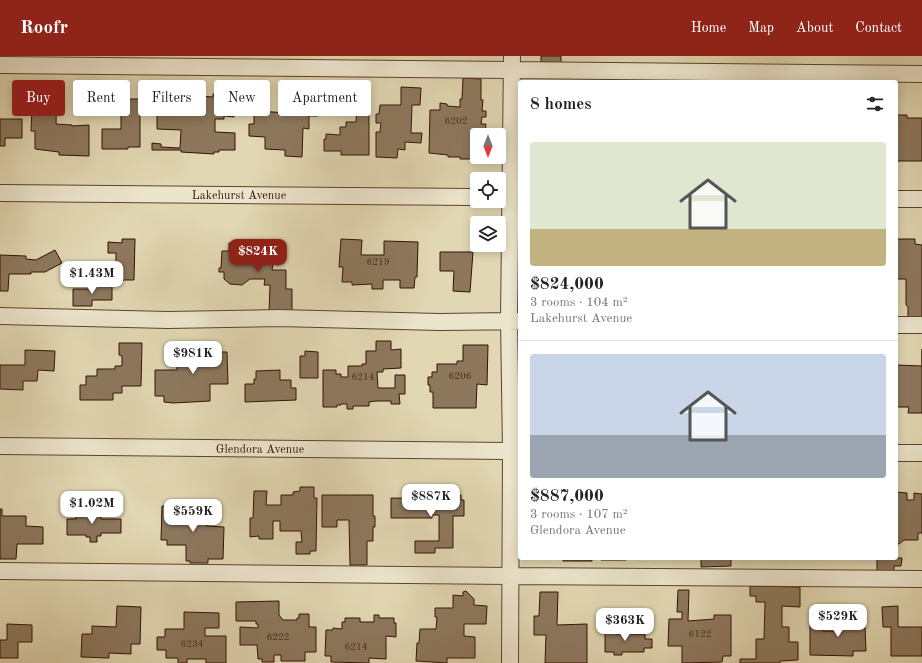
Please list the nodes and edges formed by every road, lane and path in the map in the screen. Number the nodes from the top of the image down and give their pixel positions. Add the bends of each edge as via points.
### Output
1 (512, 64) edge
2 (0, 65) edge
3 (922, 74) edge
4 (0, 193) edge
5 (470, 197) edge
6 (510, 197) edge
7 (898, 199) edge
8 (922, 199) edge
9 (0, 316) edge
10 (515, 321) edge
11 (898, 325) edge
12 (922, 325) edge
13 (0, 446) edge
14 (516, 451) edge
15 (898, 453) edge
16 (922, 453) edge
17 (0, 571) edge
18 (511, 576) junction
19 (922, 579) edge
20 (510, 663) edge

1 - 2 street
1 - 3 street
1 - 6 street
4 - 5 street, Lakehurst Avenue
6 - 10 street
7 - 8 street
9 - 10 street via 168,320 278,318
10 - 14 street
11 - 12 street
13 - 14 street, Glendora Avenue
14 - 18 street
15 - 16 street
17 - 18 street
18 - 19 street
18 - 20 street

